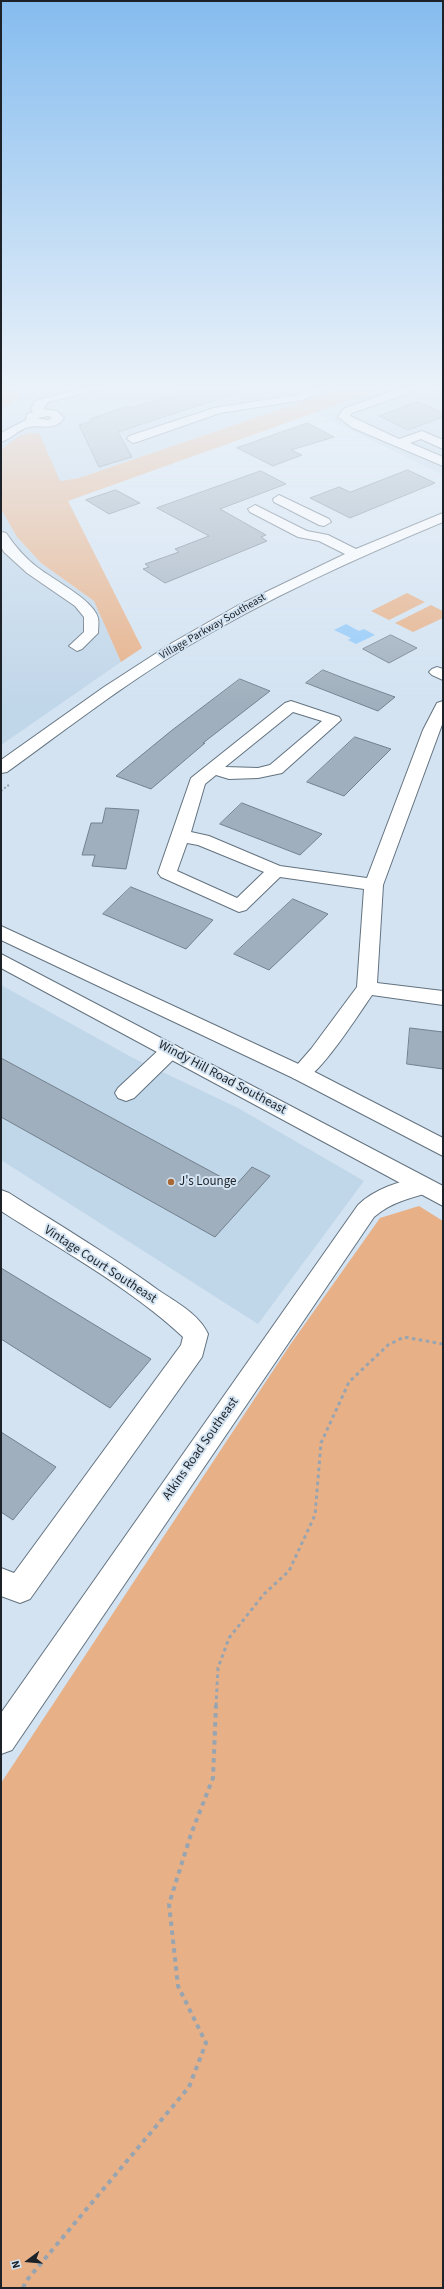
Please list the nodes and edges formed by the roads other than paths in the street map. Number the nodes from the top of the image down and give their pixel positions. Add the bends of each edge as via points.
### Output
1 (279, 499) dead end
2 (255, 509) dead end
3 (443, 516) edge
4 (324, 522) dead end
5 (1, 536) edge
6 (349, 557) junction
7 (78, 646) dead end
8 (443, 706) edge
9 (437, 731) edge
10 (1, 768) edge
11 (214, 768) junction
12 (181, 836) junction
13 (276, 871) junction
14 (374, 885) junction
15 (1, 932) edge
16 (1, 960) edge
17 (367, 988) junction
18 (443, 998) edge
19 (170, 1050) junction
20 (300, 1073) junction
21 (126, 1093) dead end
22 (443, 1148) edge
23 (433, 1185) edge
24 (443, 1197) edge
25 (1, 1200) edge
26 (10, 1586) edge
27 (1, 1739) edge

1 - 4 street
2 - 6 street via 304,534 312,542
3 - 6 street, Village Parkway Southeast
5 - 7 street via 9,548 32,570 80,603 91,617 91,632
6 - 10 street, Village Parkway Southeast via 242,609 177,646 107,692
8 - 9 street
9 - 14 street
11 - 11 street via 291,706 333,720 276,769 258,773 229,774
11 - 12 street via 197,782
12 - 13 street via 203,840
12 - 13 street via 167,873 239,906
13 - 14 street
14 - 17 street
15 - 20 street
16 - 19 street, Windy Hill Road Southeast
17 - 18 street
17 - 20 street via 318,1054
19 - 21 street
19 - 23 street, Windy Hill Road Southeast
20 - 22 street
23 - 24 street, Windy Hill Road Southeast
23 - 27 street, Atkins Road Southeast via 391,1194 377,1201 366,1211
25 - 26 street, Vintage Court Southeast via 128,1281 177,1316 196,1334 193,1348

